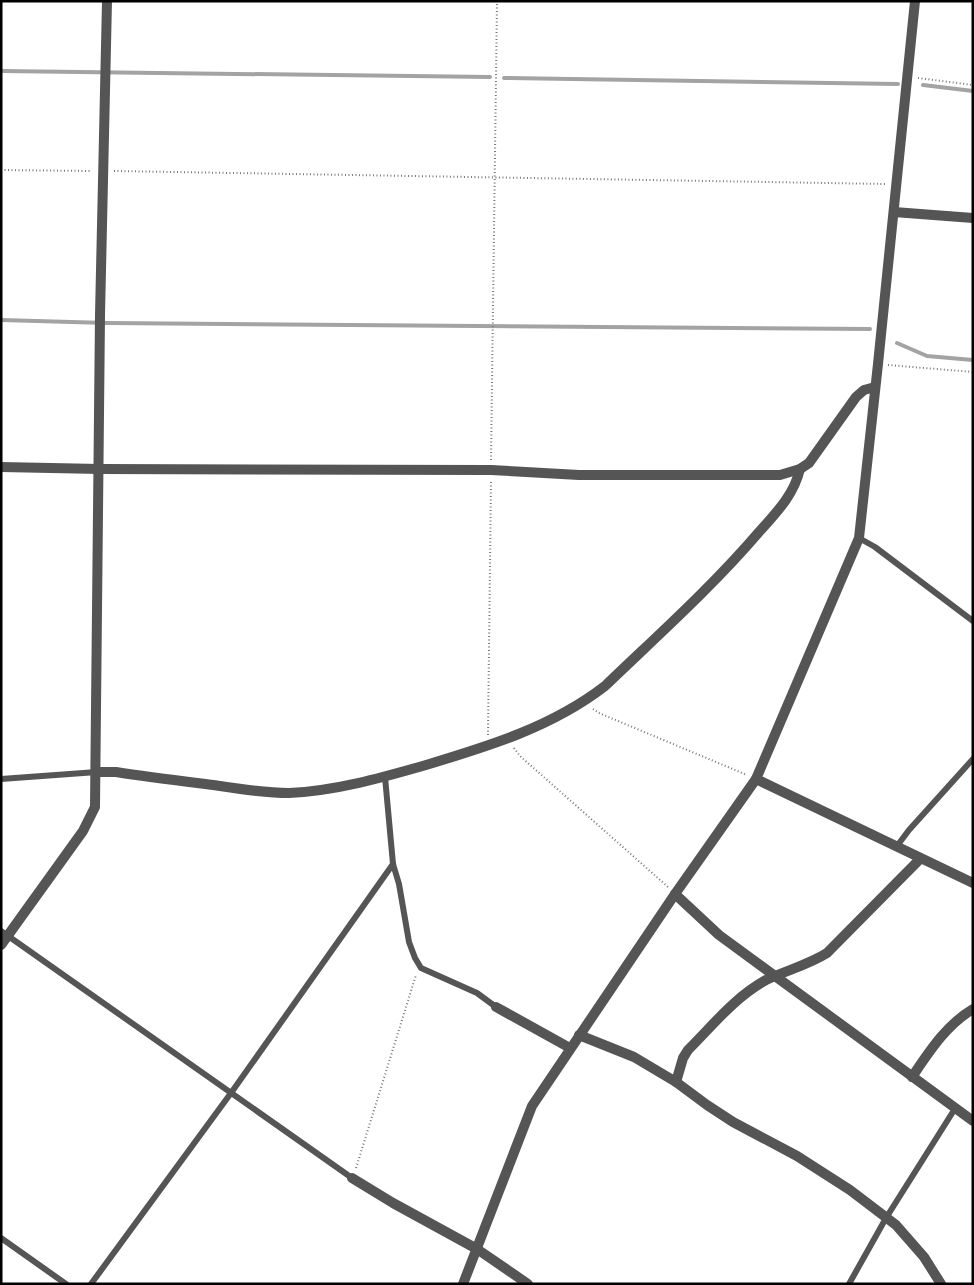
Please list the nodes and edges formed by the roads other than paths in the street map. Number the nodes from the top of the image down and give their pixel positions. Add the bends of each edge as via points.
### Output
1 (108, 1) edge
2 (915, 1) edge
3 (894, 212) junction
4 (973, 218) edge
5 (876, 387) junction
6 (1, 467) edge
7 (100, 469) junction
8 (800, 469) junction
9 (858, 538) junction
10 (973, 621) edge
11 (973, 760) edge
12 (97, 772) junction
13 (385, 777) junction
14 (1, 779) edge
15 (756, 779) junction
16 (897, 846) junction
17 (920, 859) junction
18 (393, 864) junction
19 (973, 883) edge
20 (675, 894) junction
21 (5, 933) edge
22 (1, 946) edge
23 (776, 976) junction
24 (496, 1007) joint
25 (971, 1013) edge
26 (579, 1035) junction
27 (570, 1048) junction
28 (912, 1077) junction
29 (676, 1082) junction
30 (231, 1093) junction
31 (956, 1107) junction
32 (973, 1121) edge
33 (352, 1178) joint
34 (886, 1218) junction
35 (1, 1238) edge
36 (477, 1249) junction
37 (66, 1284) edge
38 (91, 1284) edge
39 (464, 1284) edge
40 (528, 1284) edge
41 (849, 1284) edge
42 (941, 1284) edge

1 - 7 street via 100,315
2 - 3 street
3 - 4 street
3 - 5 street
5 - 8 street via 864,390 856,397 808,463
5 - 9 street
6 - 7 street
7 - 8 street via 491,470 579,475 780,475
7 - 12 street
8 - 13 street via 798,480 785,502 741,553 605,686 584,702 547,723 506,739
9 - 10 lane via 875,547
9 - 15 street
11 - 16 lane
12 - 13 street via 289,793
12 - 14 lane
12 - 21 street via 95,807 87,824
13 - 18 lane
15 - 16 street
15 - 20 street
16 - 17 street
17 - 19 street
17 - 23 street via 827,953
18 - 24 lane via 409,942 421,968 477,993
18 - 30 lane
20 - 23 street via 718,935
20 - 26 street
21 - 22 street
21 - 30 lane
23 - 28 street
23 - 29 street via 730,1006 688,1050
24 - 27 street
25 - 28 street via 938,1038
26 - 27 street
26 - 29 street via 634,1057
27 - 36 street via 532,1106
28 - 31 street
29 - 34 street via 733,1122 804,1160
30 - 33 lane
30 - 38 lane
31 - 32 street
31 - 34 lane
33 - 36 street
34 - 41 lane
34 - 42 street via 909,1238
35 - 37 lane
36 - 39 street
36 - 40 street

